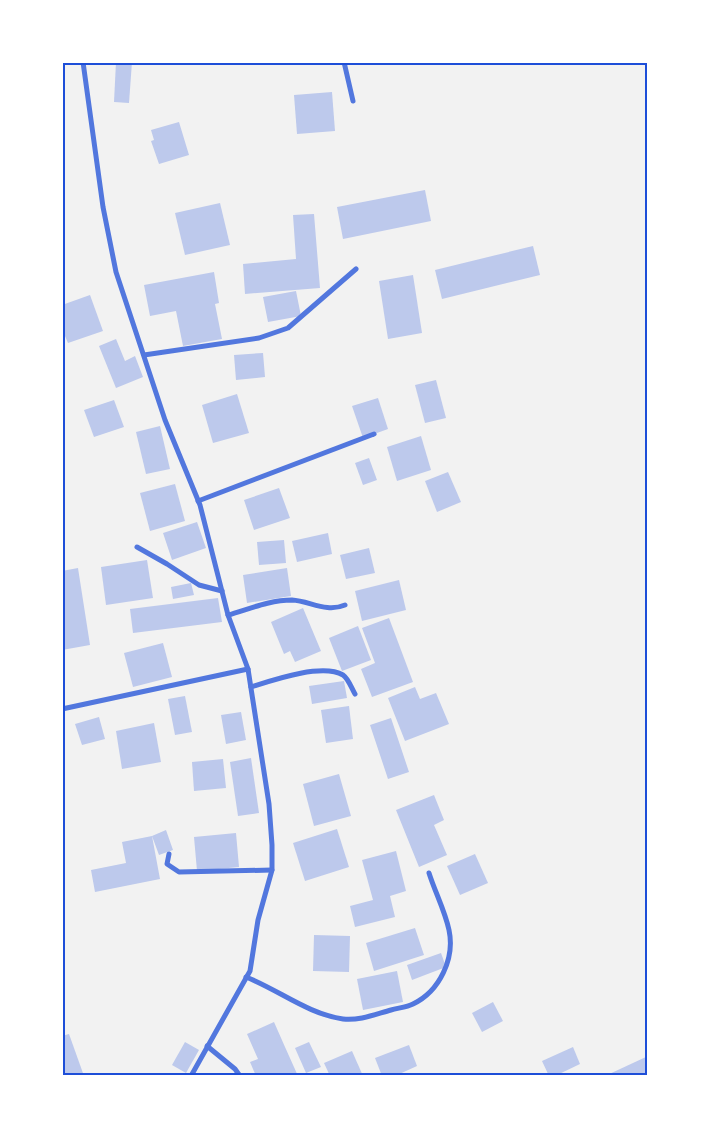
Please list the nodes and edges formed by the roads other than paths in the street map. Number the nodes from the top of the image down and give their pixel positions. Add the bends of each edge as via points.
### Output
1 (83, 62) edge
2 (344, 62) edge
3 (353, 101) dead end
4 (356, 269) dead end
5 (144, 355) junction
6 (374, 434) dead end
7 (198, 501) junction
8 (137, 547) dead end
9 (222, 591) junction
10 (345, 605) dead end
11 (228, 615) junction
12 (248, 669) junction
13 (251, 686) junction
14 (355, 694) dead end
15 (62, 709) edge
16 (169, 854) dead end
17 (272, 870) junction
18 (429, 873) dead end
19 (246, 977) junction
20 (208, 1046) junction
21 (191, 1076) edge
22 (240, 1076) edge

1 - 5 street via 116,272
2 - 3 street
4 - 5 street via 288,328 259,338
5 - 7 street via 165,420
6 - 7 street
7 - 9 street
8 - 9 street via 199,584
9 - 11 street
10 - 11 street via 337,608 294,600 276,601
11 - 12 street
12 - 13 street
12 - 15 street
13 - 14 street via 330,670 344,676
13 - 17 street via 269,804
16 - 17 street via 168,864 179,872
17 - 19 street
18 - 19 street via 449,930 451,947 441,979 414,1004 356,1019 344,1019 319,1013
19 - 20 street
20 - 21 street
20 - 22 street

